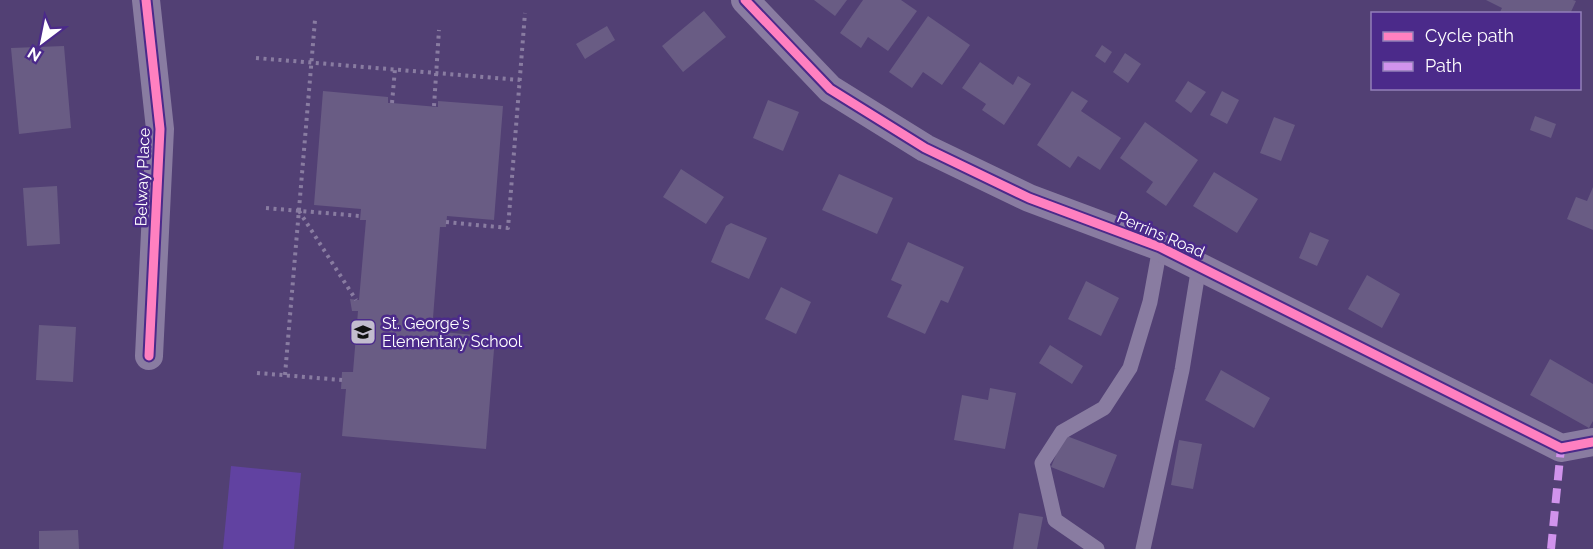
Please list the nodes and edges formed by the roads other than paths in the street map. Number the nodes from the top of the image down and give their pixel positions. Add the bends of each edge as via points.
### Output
1 (146, 0) edge
2 (745, 0) edge
3 (1160, 247) junction
4 (1199, 266) junction
5 (149, 356) dead end
6 (1593, 442) edge
7 (1097, 549) edge
8 (1143, 549) edge

1 - 5 street, Belway Place via 160,129
2 - 3 street, Perrins Road via 830,88 925,148 1029,198
3 - 4 street, Perrins Road
3 - 7 lane via 1150,302 1130,368 1104,408 1062,432 1042,463 1055,520
4 - 6 street, Perrins Road via 1561,448
4 - 8 lane via 1182,370

